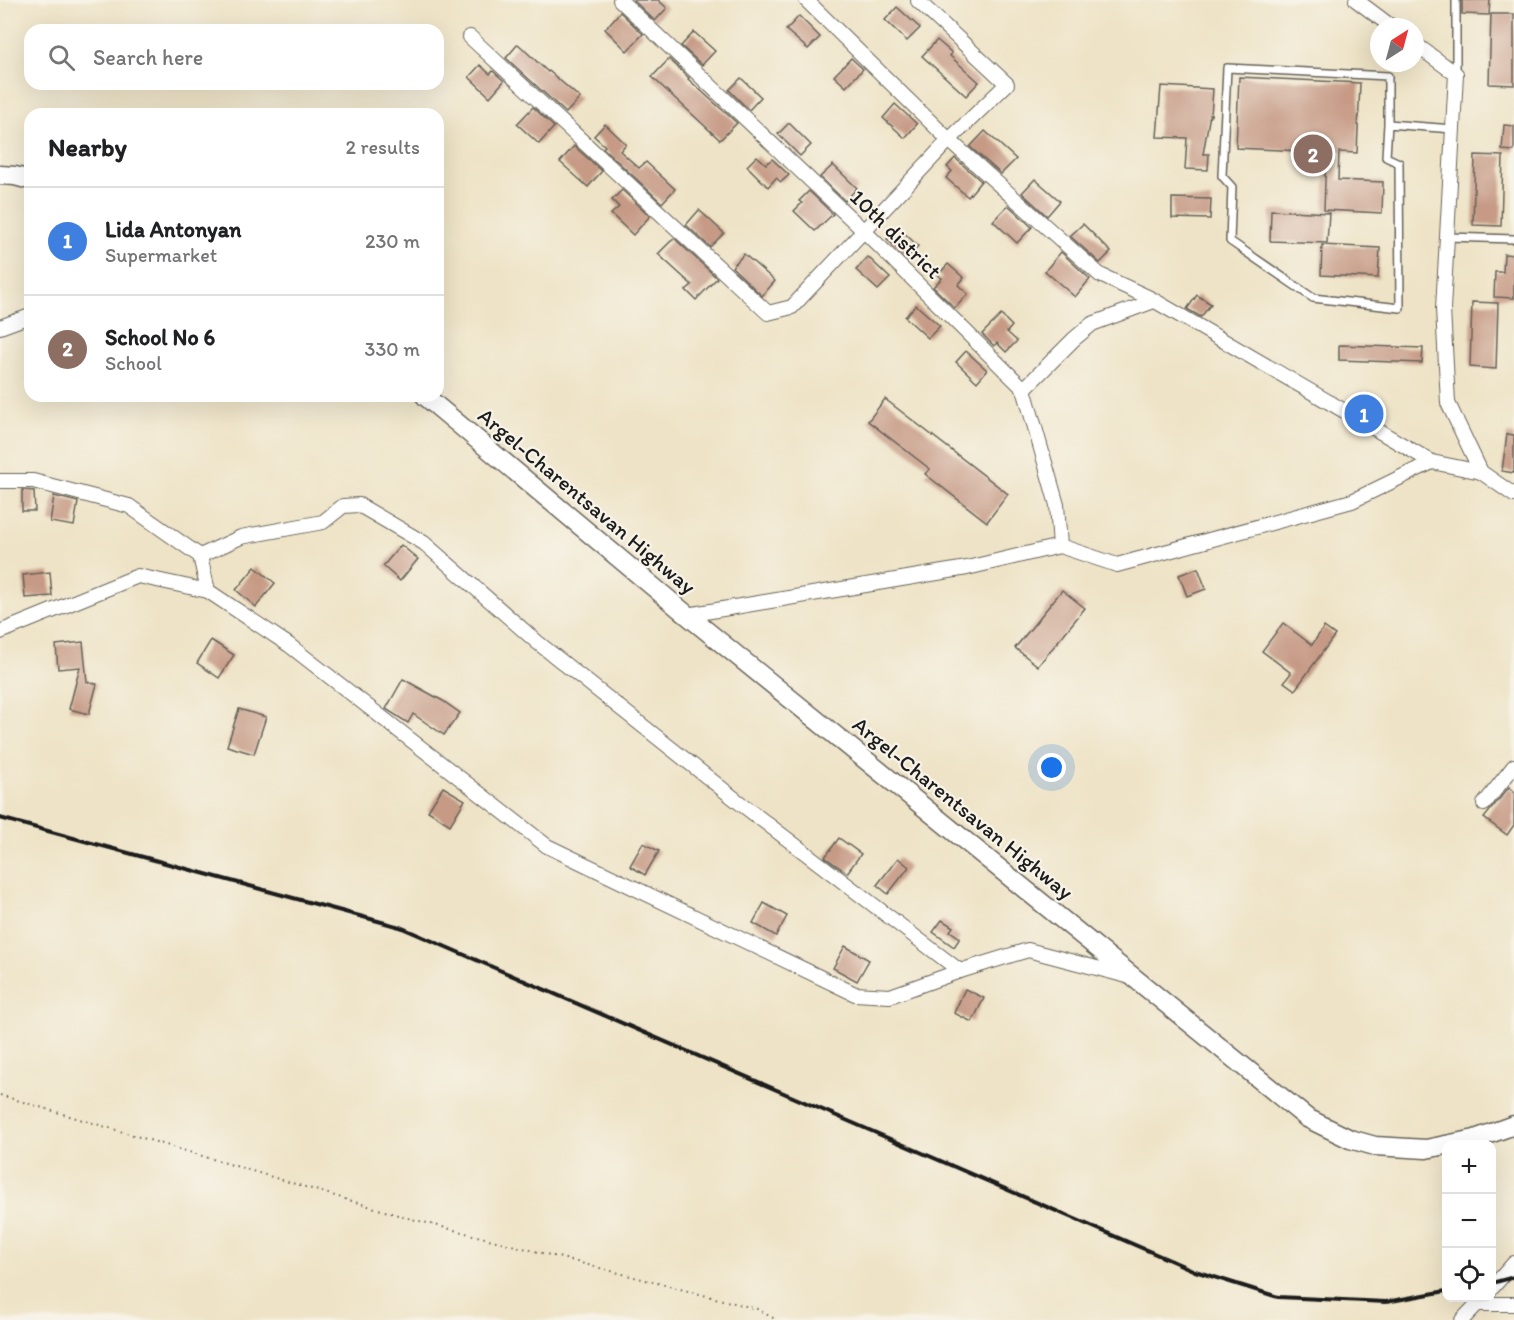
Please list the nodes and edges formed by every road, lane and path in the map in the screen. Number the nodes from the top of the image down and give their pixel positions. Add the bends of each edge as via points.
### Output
1 (620, 0) edge
2 (806, 0) edge
3 (1356, 0) edge
4 (1456, 0) edge
5 (918, 1) edge
6 (1380, 18) edge
7 (470, 37) dead end
8 (1424, 51) edge
9 (1456, 75) junction
10 (1388, 124) junction
11 (1453, 129) junction
12 (949, 140) junction
13 (0, 176) edge
14 (24, 178) edge
15 (864, 231) junction
16 (1447, 237) junction
17 (1514, 239) edge
18 (1154, 301) junction
19 (24, 318) edge
20 (0, 327) edge
21 (1024, 389) junction
22 (431, 402) edge
23 (1432, 462) junction
24 (1481, 472) junction
25 (0, 480) edge
26 (1514, 495) edge
27 (1060, 546) junction
28 (200, 556) junction
29 (208, 591) junction
30 (687, 615) junction
31 (0, 632) edge
32 (1514, 766) edge
33 (1484, 804) dead end
34 (960, 971) junction
35 (1133, 977) junction
36 (0, 1095) edge
37 (1514, 1125) edge
38 (1514, 1263) edge
39 (1496, 1283) edge
40 (1479, 1302) edge
41 (1491, 1302) edge
42 (1514, 1304) edge
43 (777, 1320) edge
44 (1462, 1320) edge

1 - 15 street, 10th district
2 - 12 street
3 - 6 street
4 - 9 lane
5 - 12 street via 1007,84
7 - 15 street via 768,312 792,308
8 - 9 street
9 - 11 street
10 - 10 lane via 1386,157 1399,163 1400,308 1313,298 1230,241 1232,187 1222,176 1227,68 1388,76
10 - 11 lane
11 - 16 street
12 - 15 street
12 - 18 street via 1100,275
13 - 14 main road
15 - 21 street, 10th district
16 - 17 lane
16 - 24 street via 1443,309 1448,404
18 - 21 street via 1092,324
18 - 23 street
19 - 20 street
21 - 27 street, 10th district via 1057,505
22 - 30 main road, Argel-Charentsavan Highway
23 - 24 street
23 - 27 street via 1352,501 1117,566
24 - 26 street
25 - 28 street via 33,481 129,506
27 - 30 street via 967,568
28 - 29 street
28 - 34 street via 241,537 323,522 343,506 359,505 424,543 556,657
29 - 31 street via 138,576
29 - 34 street via 289,645 547,846 855,994 890,996
30 - 35 main road, Argel-Charentsavan Highway
32 - 33 street
34 - 35 street via 1028,950
35 - 37 main road, Argel-Charentsavan Highway via 1307,1118 1350,1139 1375,1146 1426,1149
36 - 43 path via 408,1218 757,1309
38 - 39 street
40 - 44 street
41 - 42 street

